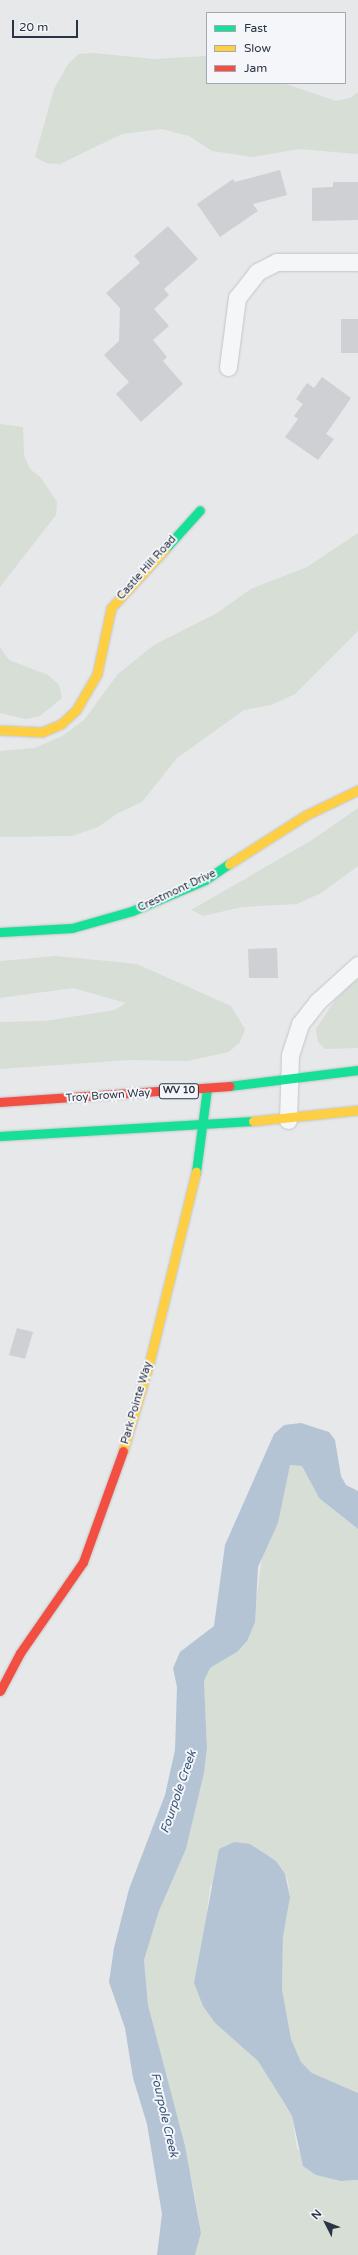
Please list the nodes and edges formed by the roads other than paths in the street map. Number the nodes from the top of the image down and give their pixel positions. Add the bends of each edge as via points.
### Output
1 (358, 262) edge
2 (228, 367) dead end
3 (200, 510) dead end
4 (0, 730) edge
5 (358, 790) edge
6 (0, 932) edge
7 (358, 965) edge
8 (358, 1070) edge
9 (288, 1080) junction
10 (207, 1089) junction
11 (0, 1102) edge
12 (358, 1110) edge
13 (288, 1120) junction
14 (205, 1126) junction
15 (0, 1136) edge
16 (0, 1691) edge

1 - 2 street via 278,262 257,272 238,298
3 - 4 street, Castle Hill Road via 111,608 97,674 76,710 61,724 42,732
5 - 6 street, Crestmont Drive via 306,815 204,880 139,909 72,928
7 - 9 street via 307,1013 294,1037
8 - 9 street, Troy Brown Way / WV 10
9 - 10 street, Troy Brown Way / WV 10
9 - 13 street
10 - 11 street, Troy Brown Way / WV 10
10 - 14 street, Park Pointe Way
12 - 13 street
13 - 14 street
14 - 15 street
14 - 16 street, Park Pointe Way via 150,1360 112,1488 83,1562 20,1653

